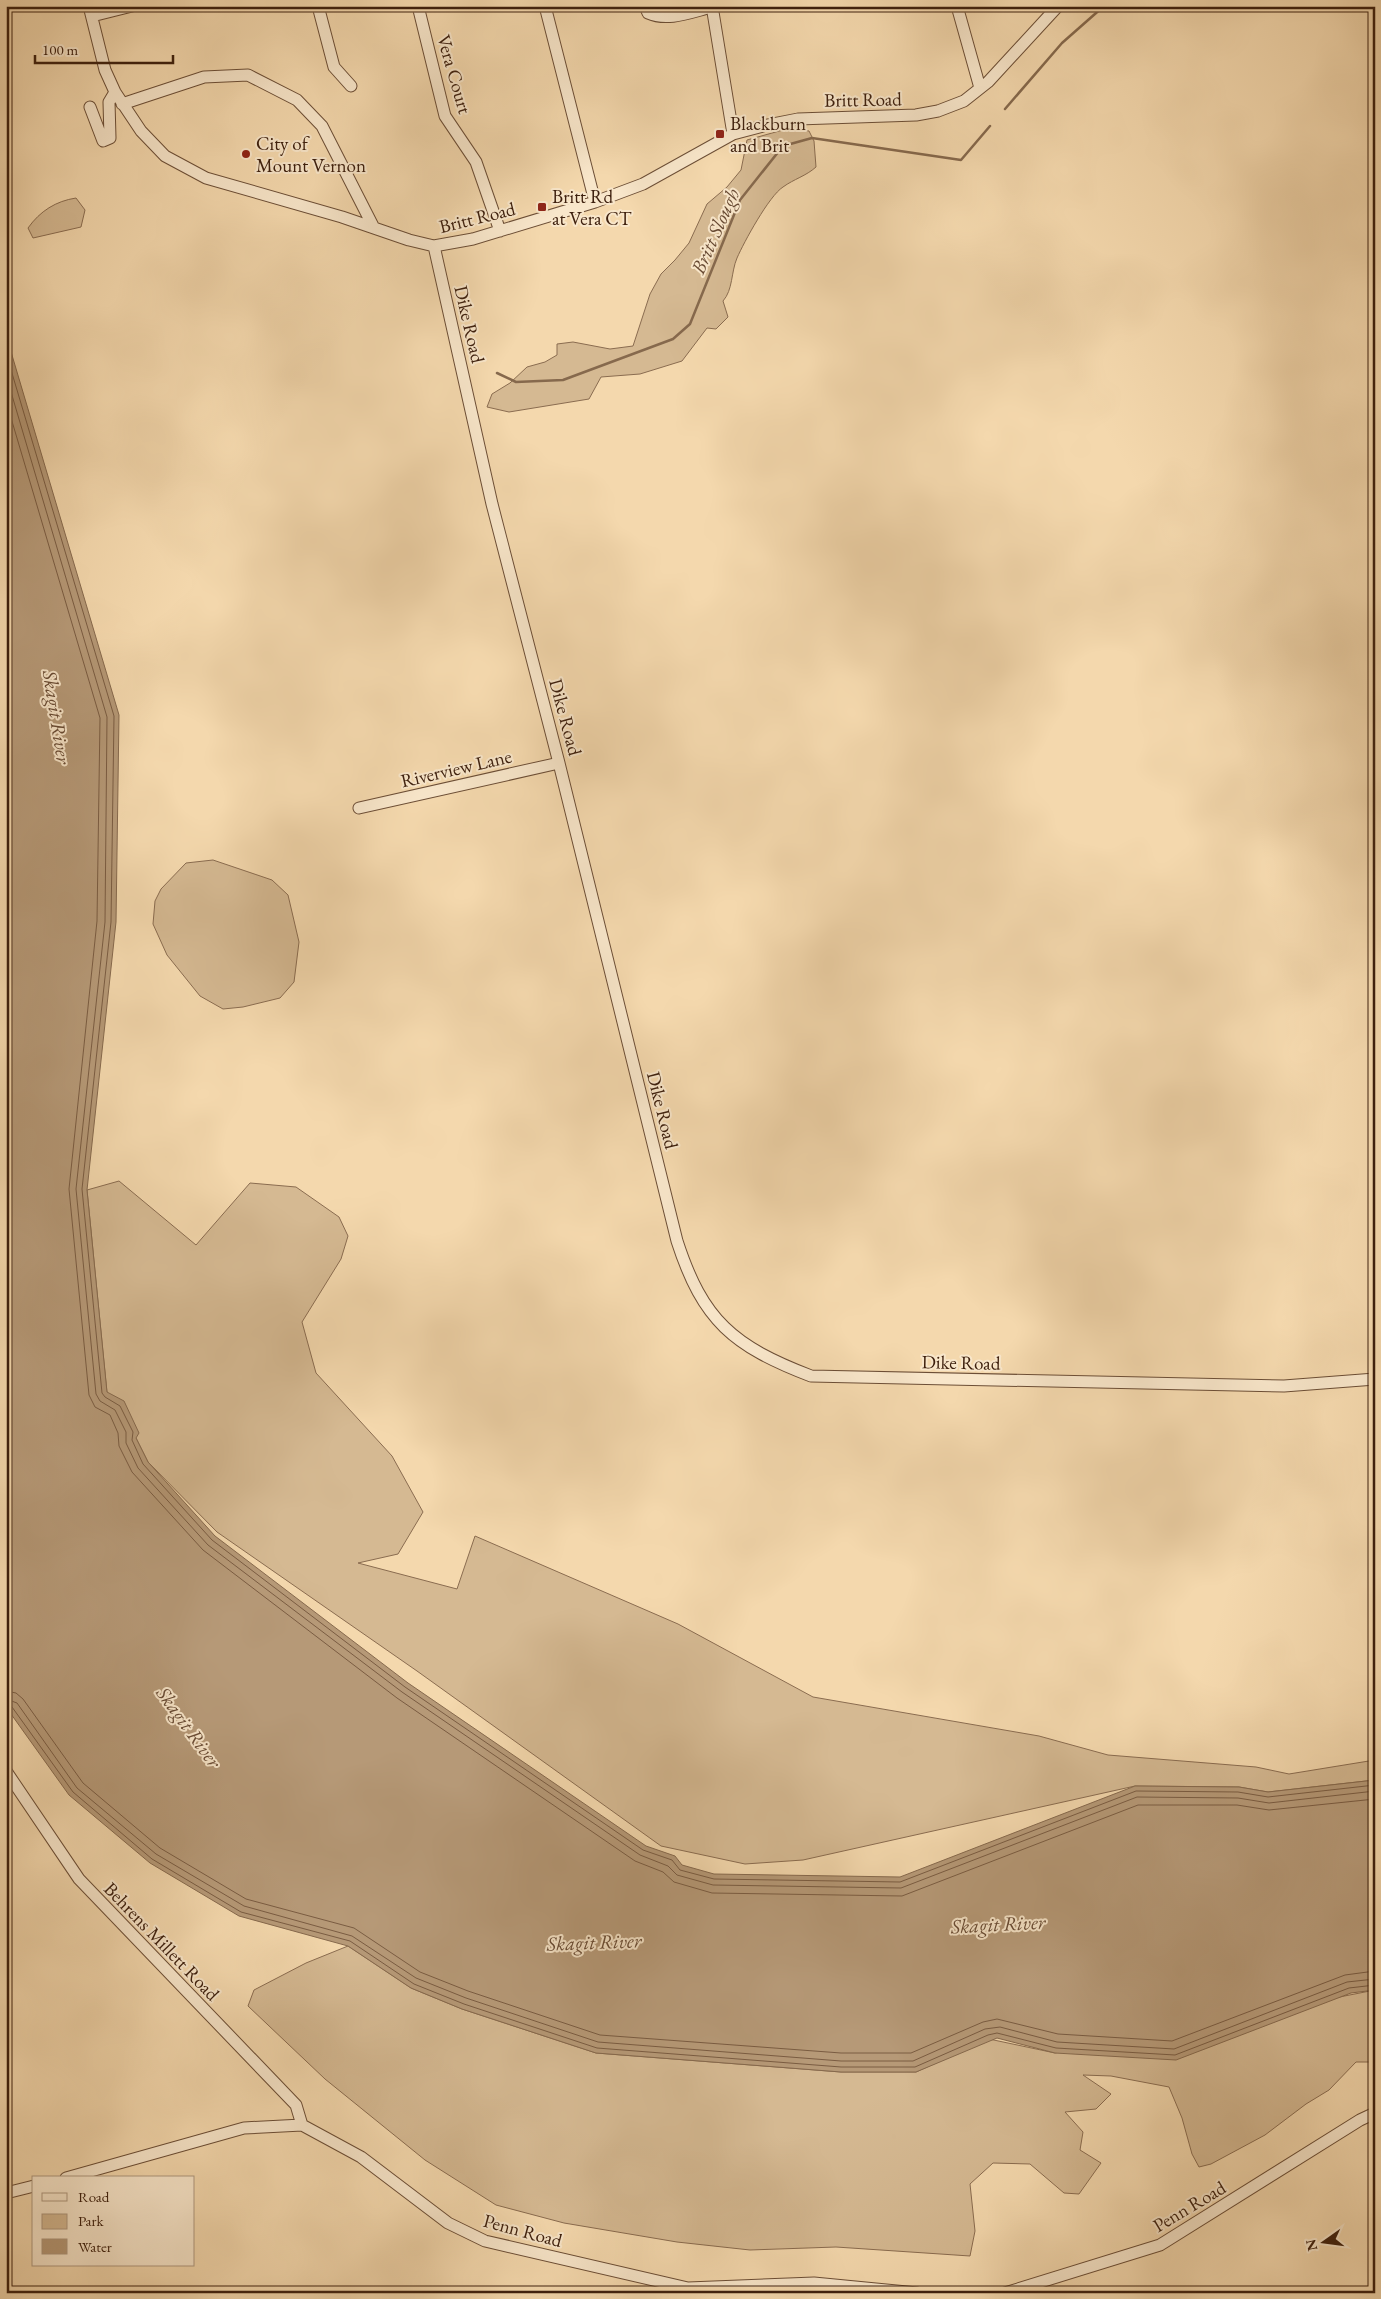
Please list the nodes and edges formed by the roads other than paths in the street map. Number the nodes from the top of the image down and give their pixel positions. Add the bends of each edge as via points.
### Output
1 (132, 6) edge
2 (318, 6) edge
3 (418, 6) edge
4 (545, 6) edge
5 (645, 6) edge
6 (957, 6) edge
7 (1058, 6) edge
8 (712, 7) edge
9 (90, 11) edge
10 (351, 86) dead end
11 (980, 88) junction
12 (115, 92) junction
13 (122, 104) junction
14 (90, 107) dead end
15 (733, 134) junction
16 (595, 202) junction
17 (374, 228) junction
18 (500, 231) junction
19 (434, 246) junction
20 (560, 763) junction
21 (359, 808) dead end
22 (1375, 1379) edge
23 (6, 1771) edge
24 (1375, 2113) edge
25 (302, 2124) junction
26 (73, 2176) edge
27 (32, 2186) edge
28 (6, 2193) edge
29 (917, 2293) edge
30 (1005, 2293) edge

1 - 9 street
2 - 10 street via 334,67
3 - 18 street, Vera Court via 445,116 476,162
4 - 16 street
5 - 8 street via 648,13 657,17
6 - 11 street
7 - 11 street, Britt Road
8 - 15 street
9 - 12 street, Britt Road via 105,70
11 - 15 street, Britt Road via 964,101 923,114 798,118
12 - 13 street, Britt Road
12 - 14 street via 109,102 110,138 104,141
13 - 17 street, Britt Road via 165,156 206,178
13 - 17 street via 204,77 248,75 297,100 322,126
15 - 16 street, Britt Road via 644,184
16 - 18 street, Britt Road
17 - 19 street, Britt Road
18 - 19 street, Britt Road
19 - 20 street, Dike Road via 492,504
20 - 21 street, Riverview Lane
20 - 22 street, Dike Road via 677,1241 688,1275 702,1302 728,1331 762,1356 811,1376 1284,1386
23 - 25 street, Behrens Millett Road via 79,1879 296,2105
24 - 30 street, Penn Road via 1160,2245
25 - 26 street via 244,2128
25 - 29 street, Penn Road via 361,2157 448,2223 485,2241 688,2288 814,2283
27 - 28 street

